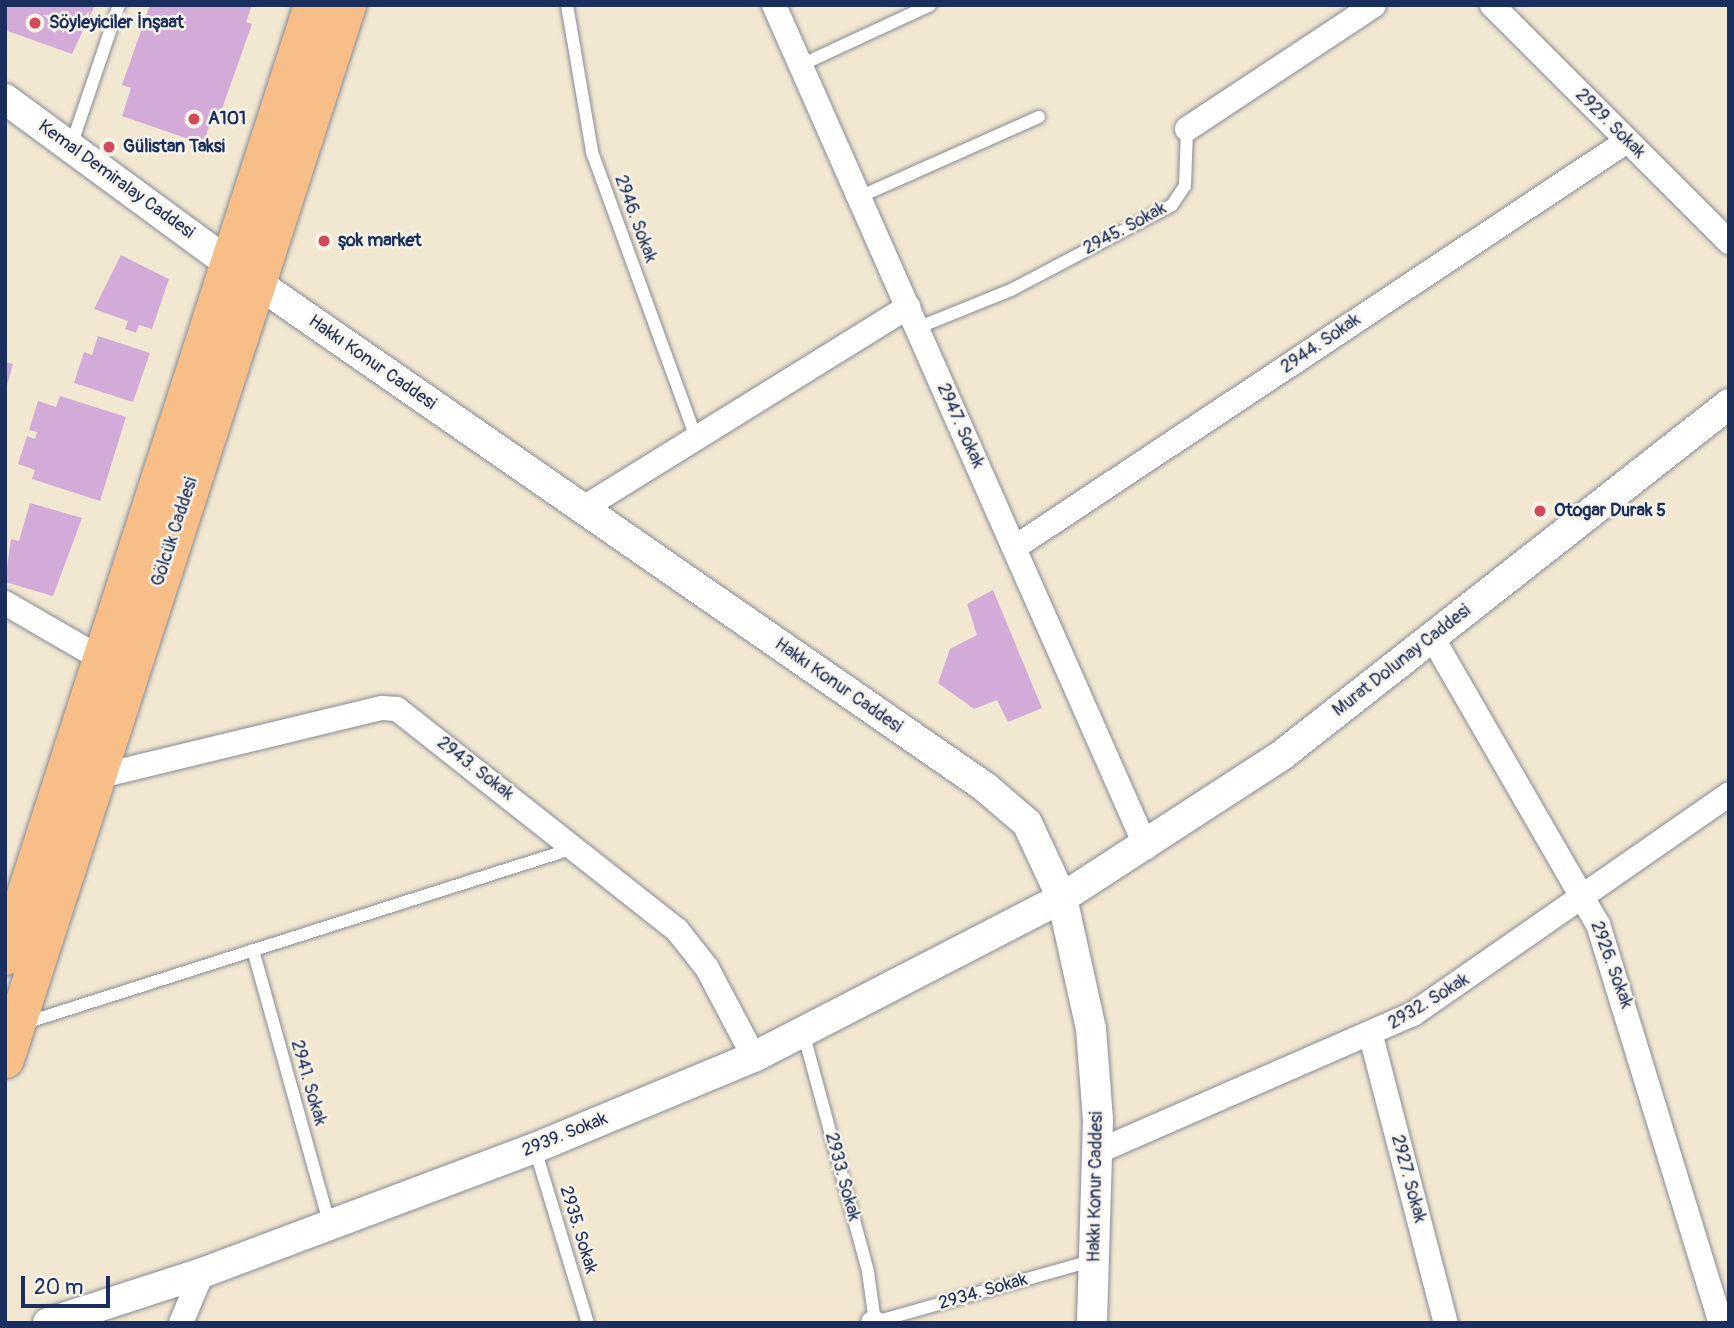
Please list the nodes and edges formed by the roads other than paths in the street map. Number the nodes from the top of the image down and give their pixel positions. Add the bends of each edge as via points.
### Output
1 (119, 5) edge
2 (312, 5) edge
3 (347, 5) edge
4 (567, 5) edge
5 (775, 5) edge
6 (930, 5) edge
7 (1374, 5) edge
8 (1492, 5) edge
9 (801, 65) junction
10 (5, 99) edge
11 (1040, 117) dead end
12 (1187, 129) joint
13 (1627, 141) junction
14 (71, 147) junction
15 (859, 197) junction
16 (1729, 242) edge
17 (241, 272) junction
18 (912, 318) junction
19 (1729, 404) edge
20 (696, 438) junction
21 (582, 509) junction
22 (1014, 548) junction
23 (5, 603) edge
24 (1432, 637) junction
25 (100, 658) junction
26 (96, 777) junction
27 (1729, 794) edge
28 (1146, 847) junction
29 (575, 848) junction
30 (1584, 897) junction
31 (1062, 898) junction
32 (253, 950) junction
33 (5, 957) edge
34 (803, 1032) junction
35 (1371, 1036) junction
36 (11, 1042) edge
37 (754, 1056) junction
38 (535, 1148) junction
39 (1097, 1152) junction
40 (330, 1225) junction
41 (1094, 1260) junction
42 (202, 1273) junction
43 (48, 1323) edge
44 (181, 1323) edge
45 (588, 1323) edge
46 (874, 1323) edge
47 (1092, 1323) edge
48 (1446, 1323) edge
49 (1721, 1323) edge

1 - 14 lane
2 - 17 main road, Gölcük Caddesi
3 - 17 main road, Gölcük Caddesi
4 - 20 lane, 2946. Sokak via 592,152
5 - 9 street, 2947. Sokak
6 - 9 lane
7 - 12 street, 2945. Sokak
8 - 13 street, 2929. Sokak
9 - 15 street, 2947. Sokak
10 - 14 street, Kemal Demiralay Caddesi
11 - 15 lane
12 - 18 lane, 2945. Sokak via 1185,186 1172,205 1010,290
13 - 16 street, 2929. Sokak
13 - 22 street, 2944. Sokak
14 - 17 street, Kemal Demiralay Caddesi
15 - 18 street, 2947. Sokak
17 - 21 street, Hakkı Konur Caddesi
17 - 25 main road, Gölcük Caddesi
17 - 26 main road, Gölcük Caddesi
18 - 20 street, 2945. Sokak
18 - 22 street, 2947. Sokak
19 - 24 street, Murat Dolunay Caddesi
20 - 21 street, 2945. Sokak
21 - 31 street, Hakkı Konur Caddesi via 1009,806 1042,847
22 - 28 street, 2947. Sokak
23 - 25 street
24 - 28 street, Murat Dolunay Caddesi via 1282,755
24 - 30 street, 2926. Sokak
25 - 33 main road, Gölcük Caddesi
26 - 29 street, 2943. Sokak via 390,708
26 - 36 main road, Gölcük Caddesi
27 - 30 street, 2932. Sokak
28 - 31 street, Murat Dolunay Caddesi
29 - 32 lane
29 - 37 street, 2943. Sokak via 692,946
30 - 35 street, 2932. Sokak via 1452,990
30 - 49 street, 2926. Sokak via 1628,1010
31 - 34 street, 2939. Sokak
31 - 39 street, Hakkı Konur Caddesi via 1091,1029
32 - 36 lane
32 - 40 lane, 2941. Sokak
34 - 37 street, 2939. Sokak
34 - 46 lane, 2933. Sokak via 868,1272
35 - 39 street, 2932. Sokak
35 - 48 street, 2927. Sokak
37 - 38 street, 2939. Sokak
38 - 40 street, 2939. Sokak
38 - 45 lane, 2935. Sokak
39 - 41 street, Hakkı Konur Caddesi
40 - 42 street, 2939. Sokak
41 - 46 lane, 2934. Sokak
41 - 47 street, Hakkı Konur Caddesi
42 - 43 street, 2939. Sokak
42 - 44 street

